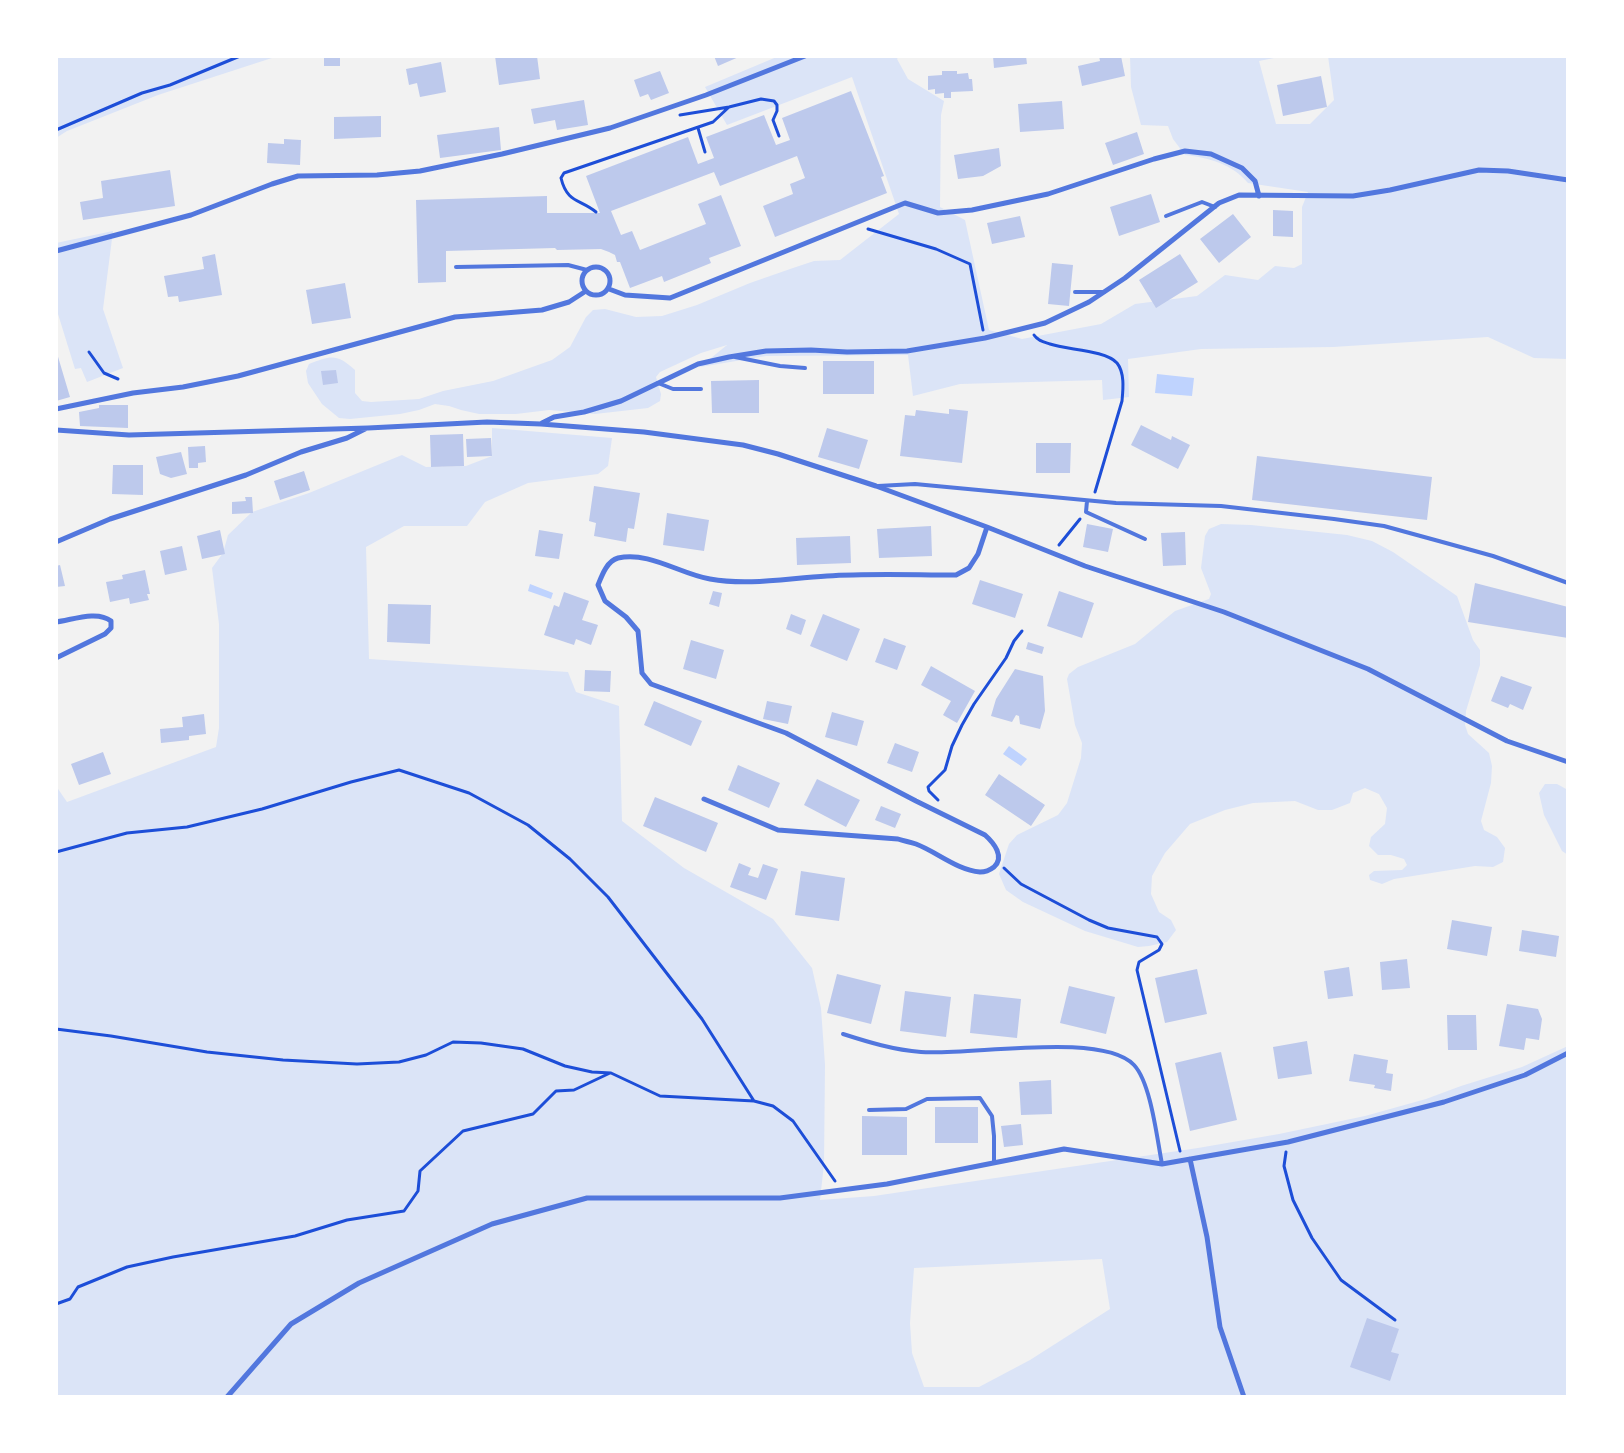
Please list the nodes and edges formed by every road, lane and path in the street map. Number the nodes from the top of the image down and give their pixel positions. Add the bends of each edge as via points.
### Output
1 (240, 56) edge
2 (805, 56) edge
3 (729, 107) junction
4 (677, 115) dead end
5 (698, 128) junction
6 (56, 130) edge
7 (779, 136) dead end
8 (705, 152) dead end
9 (1568, 180) edge
10 (1259, 196) junction
11 (1215, 207) junction
12 (596, 212) dead end
13 (1166, 216) dead end
14 (864, 228) dead end
15 (56, 251) edge
16 (456, 267) dead end
17 (587, 270) junction
18 (609, 289) junction
19 (586, 291) junction
20 (1075, 292) dead end
21 (1104, 292) junction
22 (1030, 328) junction
23 (984, 333) dead end
24 (89, 352) dead end
25 (732, 357) junction
26 (806, 368) dead end
27 (118, 379) dead end
28 (658, 383) junction
29 (701, 389) dead end
30 (56, 409) edge
31 (541, 424) junction
32 (368, 428) junction
33 (56, 430) edge
34 (876, 486) junction
35 (1093, 498) dead end
36 (1087, 501) junction
37 (1086, 512) junction
38 (987, 527) junction
39 (1145, 539) dead end
40 (56, 542) edge
41 (1057, 548) dead end
42 (1568, 582) edge
43 (56, 622) edge
44 (1022, 631) dead end
45 (56, 658) edge
46 (1568, 762) edge
47 (704, 799) dead end
48 (944, 805) dead end
49 (56, 852) edge
50 (998, 862) junction
51 (56, 1029) edge
52 (843, 1034) dead end
53 (1568, 1053) edge
54 (611, 1073) junction
55 (754, 1101) junction
56 (869, 1110) dead end
57 (1288, 1142) junction
58 (1190, 1159) junction
59 (994, 1162) junction
60 (1162, 1164) junction
61 (840, 1191) junction
62 (56, 1304) edge
63 (1395, 1320) dead end
64 (227, 1397) edge
65 (1244, 1397) edge

1 - 6 path
2 - 15 street via 610,128 420,171 298,176 191,215
3 - 4 path
3 - 5 path via 713,122
3 - 7 path via 760,99 774,101 777,111 773,120
5 - 8 path
5 - 12 path via 564,172 561,178 563,189 571,199
9 - 10 street via 1479,170 1353,196
10 - 11 street via 1239,196
10 - 18 street via 1255,181 1242,168 1211,154 1186,151 1048,194 972,210 938,212 904,203 670,298 625,295
11 - 13 lane via 1202,202
11 - 21 street
14 - 23 path via 936,249 970,264
16 - 17 lane via 568,265
17 - 18 street via 595,266 604,268 610,276
17 - 19 street via 582,283
18 - 19 street via 598,295
19 - 30 street via 569,302 542,310 455,317 238,376
20 - 21 lane
21 - 22 street
22 - 25 street via 907,351 766,351
22 - 35 path via 1036,339 1075,351 1099,354 1111,359 1120,371 1122,401
24 - 27 path via 104,373
25 - 26 lane
25 - 28 street via 698,364
28 - 29 lane via 673,389
28 - 31 street via 621,401 554,417
31 - 32 street via 487,422
31 - 34 street via 644,432 743,445
32 - 33 street via 129,435
32 - 40 street via 246,474 110,519
34 - 36 lane via 932,485
34 - 38 street
36 - 37 lane
36 - 42 lane via 1221,506 1384,526 1493,556
37 - 39 lane
37 - 41 path
38 - 46 street via 1085,566 1224,612 1368,669 1507,741
38 - 50 street via 970,568 956,575 829,576 742,583 706,579 633,557 616,559 604,569 598,585 605,601 626,616 638,631 642,673 651,684 786,733 973,828 992,841 999,855
43 - 45 street via 95,616 111,621 111,628 106,634
44 - 48 path via 962,725 945,770 928,787
47 - 50 street via 778,830 898,839 979,872 993,868
49 - 55 path via 127,834 187,827 399,770 469,793 528,825 570,859 608,897 702,1019
50 - 58 path via 1021,884 1089,920 1108,928 1157,937 1162,944 1159,950 1139,962 1137,970 1181,1154
51 - 54 path via 207,1052 357,1064 399,1062 426,1055 453,1042 481,1043 523,1050 565,1066
52 - 60 lane via 899,1050 920,1052 1048,1046 1118,1054 1134,1064 1141,1076 1151,1106
53 - 57 street via 1525,1074 1444,1102
54 - 55 path via 660,1096
54 - 62 path via 574,1090 556,1091 533,1114 463,1131 420,1171 418,1191 404,1212 347,1220 295,1236 127,1267 78,1287 70,1299
55 - 61 path via 773,1106 793,1121
56 - 59 lane via 906,1109 927,1099 980,1098 992,1116
57 - 58 street
57 - 63 path via 1284,1166 1293,1200 1312,1238 1341,1280
58 - 60 street
58 - 65 street via 1207,1237 1220,1327
59 - 60 street via 1064,1149
59 - 61 street
61 - 64 street via 780,1198 586,1198 492,1224 359,1283 292,1324

